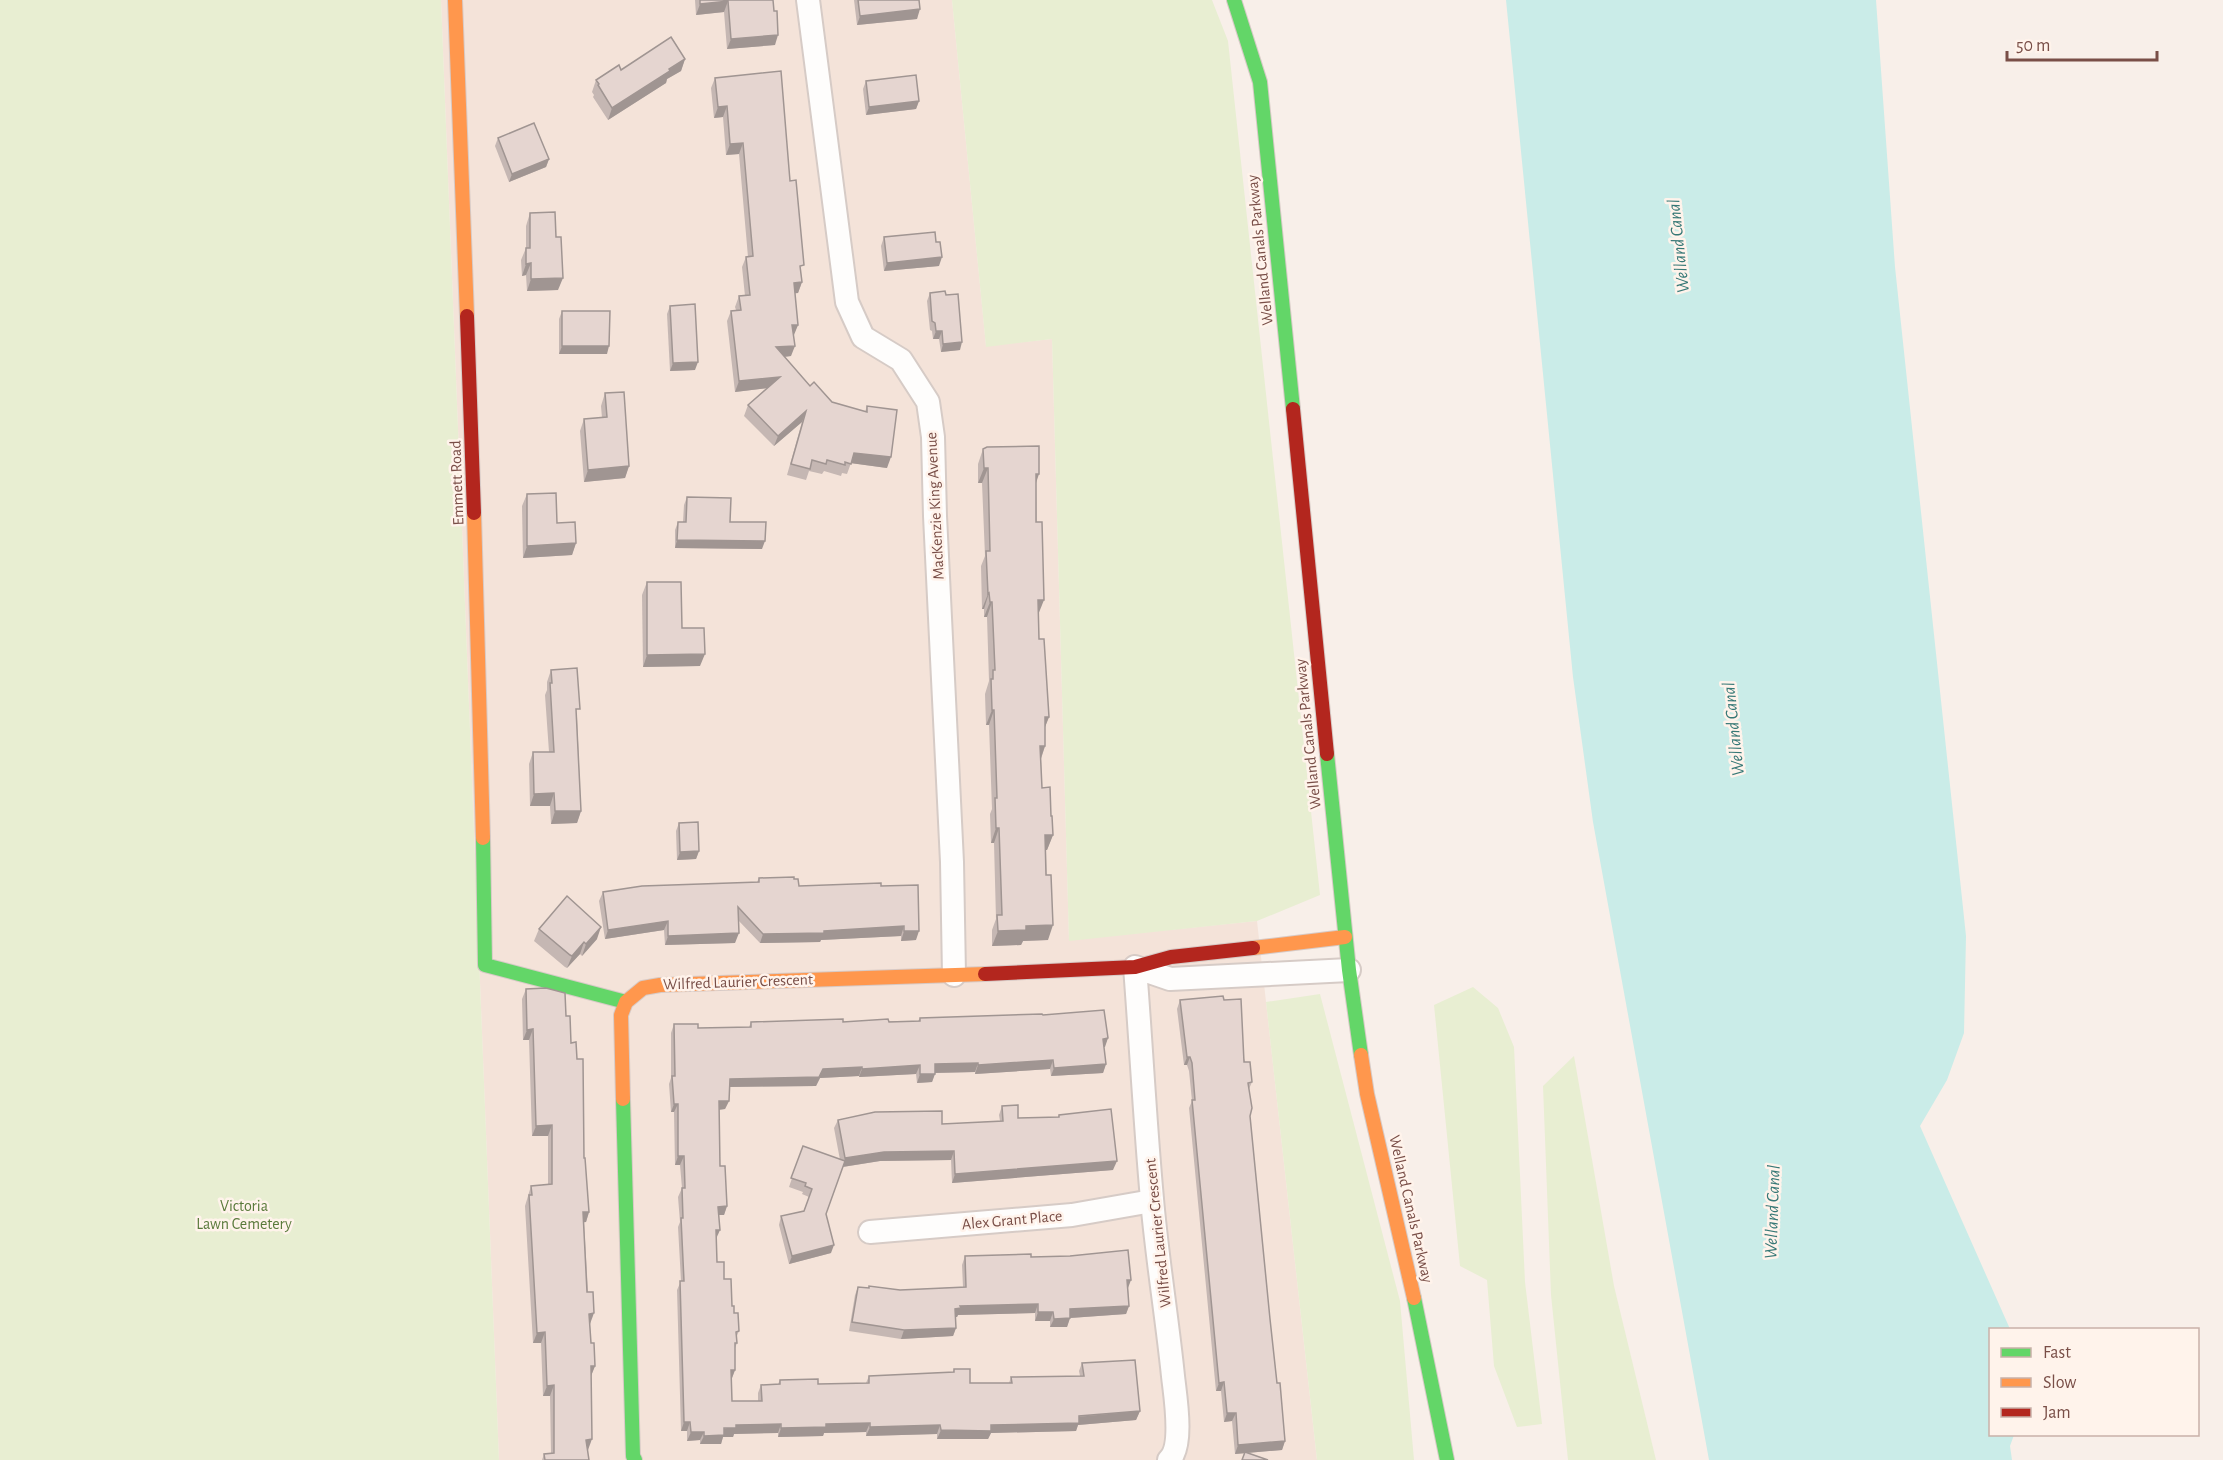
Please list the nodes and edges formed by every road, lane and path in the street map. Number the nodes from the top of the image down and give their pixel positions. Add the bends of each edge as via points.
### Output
1 (455, 0) edge
2 (808, 0) edge
3 (1234, 0) edge
4 (1345, 937) junction
5 (1135, 967) junction
6 (1349, 970) junction
7 (954, 975) junction
8 (626, 1002) junction
9 (1152, 1201) junction
10 (870, 1232) dead end
11 (635, 1460) edge
12 (1169, 1460) edge
13 (1447, 1460) edge

1 - 8 street, Emmett Road via 479,634 485,965
2 - 7 street, MacKenzie King Avenue via 848,302 863,337 901,360 928,402 933,437
3 - 4 street, Welland Canals Parkway via 1260,82
4 - 5 street, Wilfred Laurier Crescent via 1171,957
4 - 6 street, Welland Canals Parkway
5 - 6 street, Wilfred Laurier Crescent via 1170,979
5 - 7 street, Wilfred Laurier Crescent
5 - 9 street, Wilfred Laurier Crescent
6 - 13 street, Welland Canals Parkway via 1367,1094
7 - 8 street, Wilfred Laurier Crescent via 660,985 643,988
8 - 11 street via 621,1015
9 - 10 street, Alex Grant Place via 1072,1215
9 - 12 street, Wilfred Laurier Crescent via 1174,1388 1177,1444

